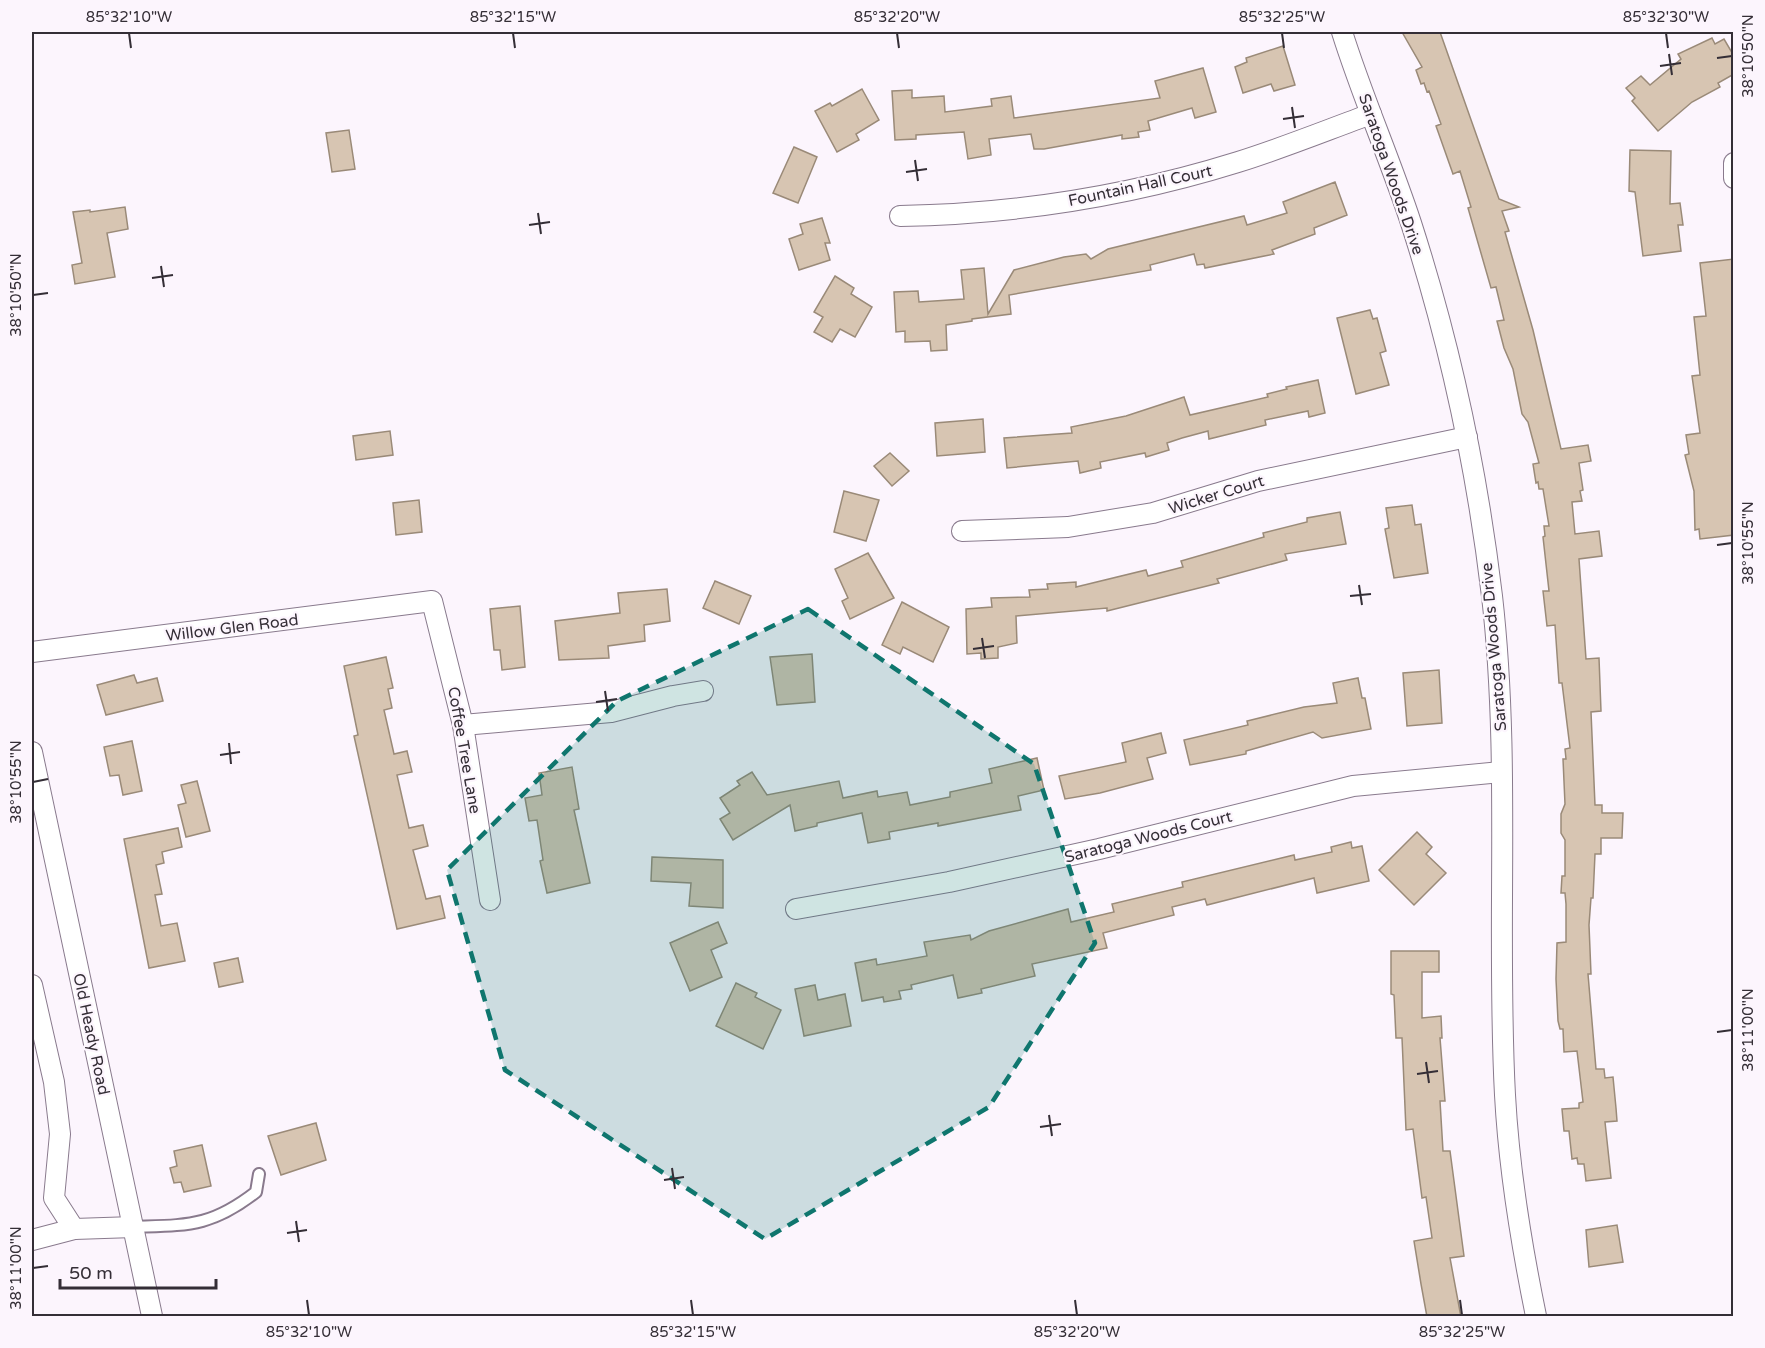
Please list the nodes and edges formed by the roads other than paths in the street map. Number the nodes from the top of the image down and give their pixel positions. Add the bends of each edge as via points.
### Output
1 (1342, 32) edge
2 (1371, 114) junction
3 (1734, 163) edge
4 (1734, 178) edge
5 (900, 216) dead end
6 (1467, 437) junction
7 (962, 531) dead end
8 (432, 601) joint
9 (32, 652) edge
10 (703, 691) dead end
11 (463, 726) junction
12 (32, 752) edge
13 (1501, 772) junction
14 (490, 900) dead end
15 (796, 909) dead end
16 (32, 985) edge
17 (259, 1174) dead end
18 (134, 1227) junction
19 (74, 1229) junction
20 (32, 1240) edge
21 (152, 1317) edge
22 (1536, 1317) edge

1 - 2 street, Saratoga Woods Drive
2 - 5 street, Fountain Hall Court via 1239,162 1104,196 1006,210
2 - 6 street, Saratoga Woods Drive via 1429,282
3 - 4 street
6 - 7 street, Wicker Court via 1258,481 1153,513 1068,527
6 - 13 street, Saratoga Woods Drive via 1492,595 1501,708
8 - 9 street, Willow Glen Road
8 - 11 street, Coffee Tree Lane
10 - 11 street via 611,712
11 - 14 street, Coffee Tree Lane
12 - 18 street, Old Heady Road
13 - 15 street, Saratoga Woods Court via 1353,786 1099,849 938,884
13 - 22 street, Saratoga Woods Drive via 1505,1095 1510,1171
16 - 19 street via 54,1082 60,1134 54,1198
17 - 18 lane via 256,1192 234,1209 195,1225
18 - 19 street
18 - 21 street, Old Heady Road
19 - 20 street

